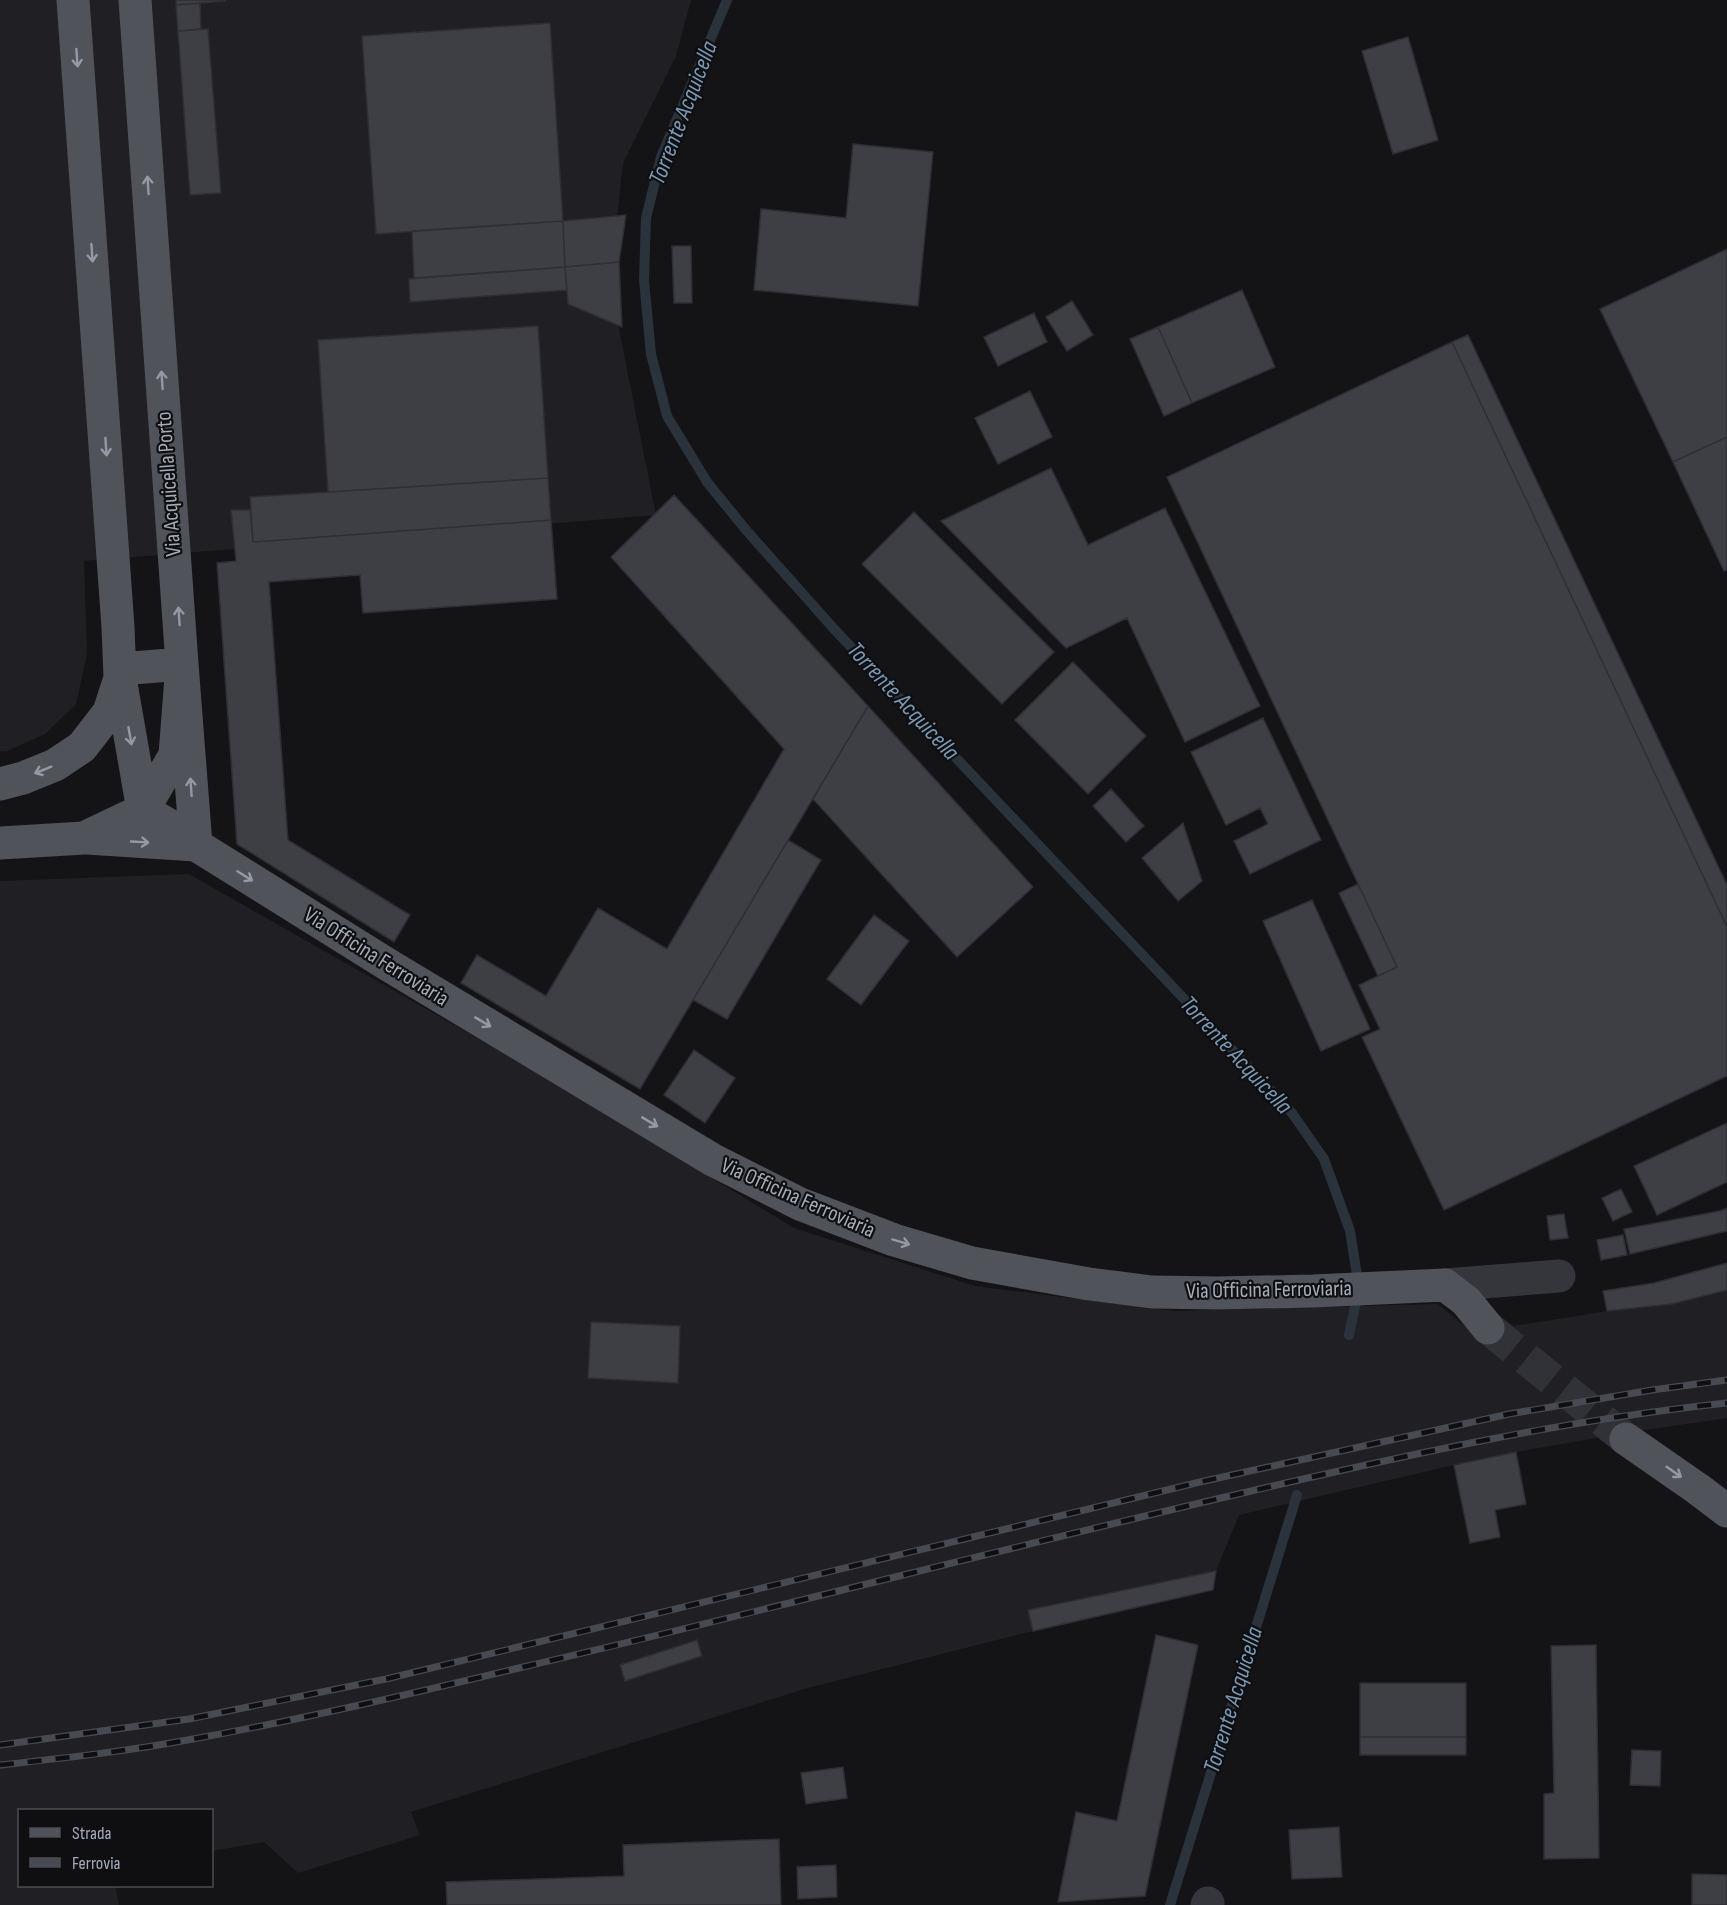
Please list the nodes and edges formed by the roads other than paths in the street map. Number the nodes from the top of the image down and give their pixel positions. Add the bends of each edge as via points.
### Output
1 (73, 0) edge
2 (135, 0) edge
3 (182, 664) junction
4 (120, 674) junction
5 (0, 784) edge
6 (143, 810) junction
7 (84, 838) junction
8 (0, 843) edge
9 (196, 845) junction
10 (1559, 1276) dead end
11 (1445, 1285) junction
12 (1488, 1328) tunnel mouth
13 (1626, 1439) tunnel mouth
14 (1727, 1511) edge

1 -> 4 main road
3 -> 2 main road, Via Acquicella Porto
3 - 4 main road
3 - 6 main road, Via Acquicella Porto via 175,755
9 -> 3 main road
4 -> 5 main road via 109,712 82,747 55,765
4 -> 6 main road
6 - 7 main road
6 - 9 main road, Via Officina Ferroviaria
7 - 8 main road
7 -> 9 main road
9 -> 11 main road, Via Officina Ferroviaria via 713,1160 800,1204 894,1240 972,1263 1152,1292
10 - 11 lane
11 - 12 main road via 1466,1301
13 -> 14 main road

